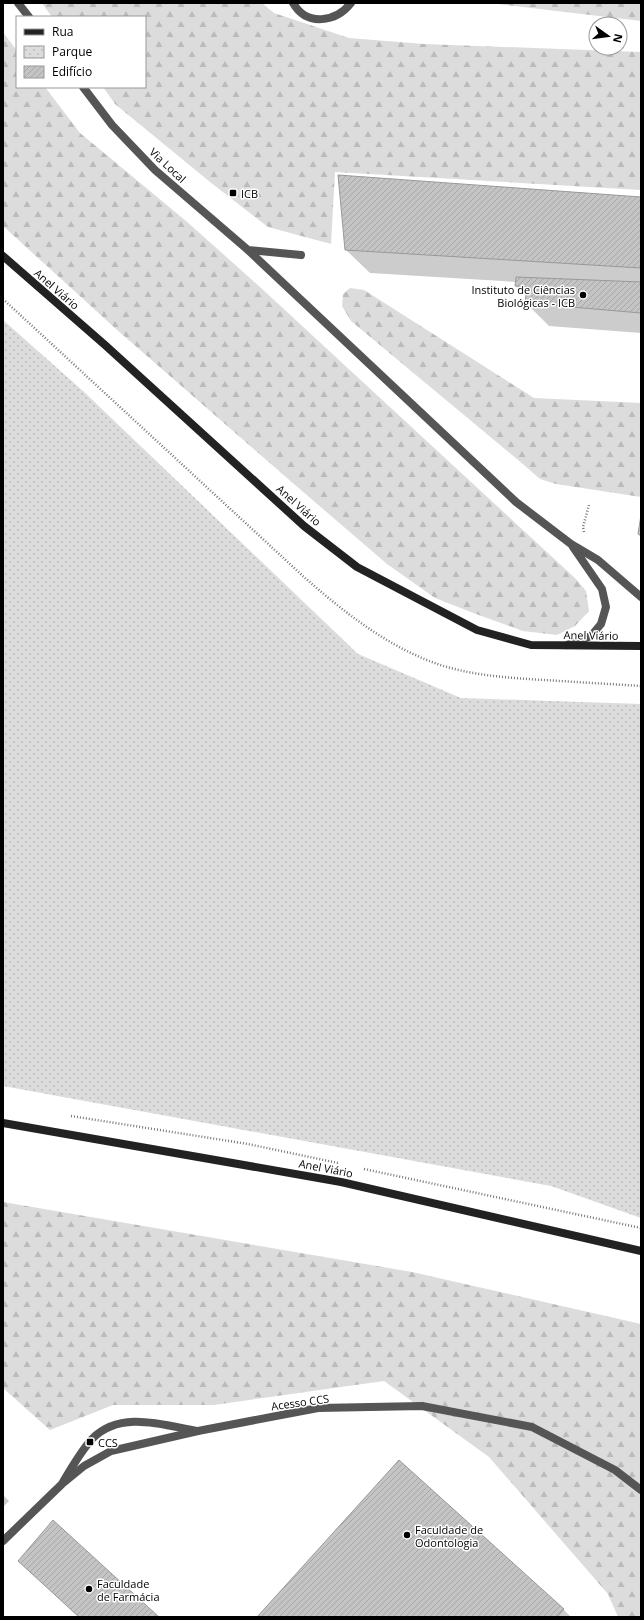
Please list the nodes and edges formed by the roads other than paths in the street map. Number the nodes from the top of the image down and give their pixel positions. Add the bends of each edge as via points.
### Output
1 (18, 3) edge
2 (293, 3) edge
3 (351, 3) edge
4 (28, 16) edge
5 (84, 88) edge
6 (248, 250) junction
7 (301, 255) dead end
8 (3, 256) edge
9 (571, 544) junction
10 (641, 597) edge
11 (566, 646) junction
12 (641, 646) edge
13 (3, 1122) edge
14 (641, 1251) edge
15 (198, 1431) junction
16 (62, 1484) junction
17 (641, 1490) edge
18 (3, 1541) edge

1 - 4 street
2 - 3 street via 304,14 324,20 344,12
5 - 6 street, Via Local via 112,125 156,170
6 - 7 street
6 - 9 street, Via Local via 516,502
8 - 11 main road, Anel Viário via 304,526 357,567 477,630 531,645
9 - 10 street via 598,560
9 - 11 street via 602,589 606,607 601,624 592,636
11 - 12 main road, Anel Viário
13 - 14 main road, Anel Viário via 341,1182
15 - 16 street, Acesso CCS via 111,1451 84,1466
15 - 16 street via 136,1421 107,1428 93,1438
15 - 17 street, Acesso CCS via 318,1408 422,1406 532,1427 615,1470
16 - 18 street, Acesso CCS

